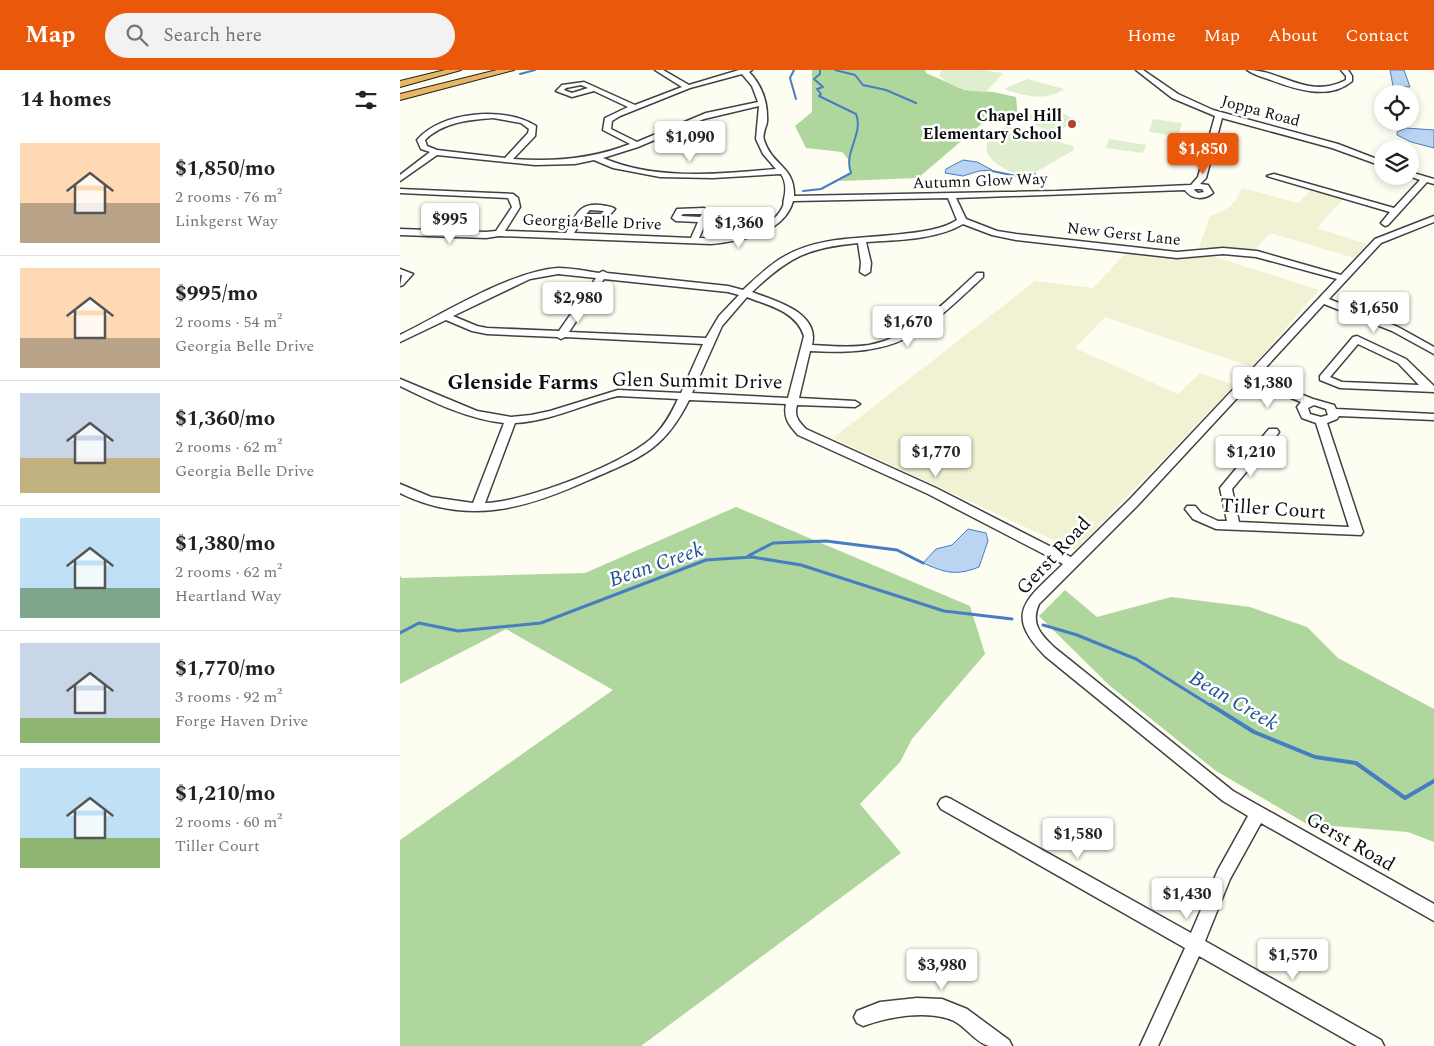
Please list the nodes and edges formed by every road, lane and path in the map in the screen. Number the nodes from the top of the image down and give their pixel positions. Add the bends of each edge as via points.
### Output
1 (435, 70) edge
2 (456, 70) edge
3 (509, 70) edge
4 (658, 70) edge
5 (745, 70) edge
6 (1140, 70) edge
7 (1250, 70) edge
8 (1344, 70) edge
9 (400, 78) edge
10 (400, 84) edge
11 (688, 87) junction
12 (593, 89) dead end
13 (400, 97) edge
14 (761, 104) junction
15 (634, 107) junction
16 (1219, 115) junction
17 (634, 144) junction
18 (435, 152) junction
19 (595, 158) junction
20 (506, 160) junction
21 (1374, 161) edge
22 (783, 171) junction
23 (1271, 176) dead end
24 (1202, 178) junction
25 (1419, 178) edge
26 (400, 179) edge
27 (1425, 180) junction
28 (1434, 182) edge
29 (1192, 188) junction
30 (400, 191) edge
31 (951, 196) junction
32 (788, 199) junction
33 (1396, 211) junction
34 (581, 216) dead end
35 (1434, 218) edge
36 (702, 220) dead end
37 (962, 221) junction
38 (1385, 224) dead end
39 (400, 226) edge
40 (400, 232) edge
41 (499, 233) junction
42 (568, 236) junction
43 (694, 240) junction
44 (862, 242) junction
45 (400, 272) edge
46 (865, 272) dead end
47 (603, 274) junction
48 (980, 275) dead end
49 (1343, 278) junction
50 (400, 283) edge
51 (747, 294) junction
52 (1322, 300) junction
53 (445, 316) junction
54 (561, 336) junction
55 (400, 339) edge
56 (709, 341) junction
57 (806, 348) junction
58 (1434, 351) edge
59 (1248, 381) junction
60 (400, 382) edge
61 (1431, 389) edge
62 (683, 396) junction
63 (792, 401) junction
64 (1311, 402) junction
65 (855, 404) dead end
66 (1302, 410) junction
67 (1333, 412) junction
68 (1434, 417) edge
69 (1321, 421) junction
70 (510, 422) junction
71 (1272, 432) dead end
72 (400, 488) edge
73 (478, 506) junction
74 (1191, 509) dead end
75 (1234, 526) junction
76 (1071, 563) junction
77 (946, 804) dead end
78 (1258, 813) junction
79 (1434, 913) edge
80 (1195, 944) junction
81 (864, 1017) dead end
82 (1148, 1045) edge
83 (1003, 1046) edge
84 (1375, 1046) edge

1 - 9 highway
2 - 10 highway
3 - 13 highway
4 - 11 street
5 - 11 street
5 - 14 street via 758,87
6 - 16 street, Joppa Road via 1182,100
7 - 8 street via 1293,85 1325,89 1349,81
11 - 15 street
12 - 15 street
14 - 17 street via 712,113
14 - 22 street via 763,120 759,136 762,146 773,163
15 - 17 street via 612,117 606,126
16 - 21 street, Joppa Road via 1335,146
16 - 24 street
17 - 19 street
18 - 20 street
18 - 20 street via 424,147 421,140 432,130 481,116 526,122 533,131 529,139
18 - 26 street
19 - 20 street via 546,162
19 - 22 street via 619,169 650,174
22 - 32 street via 788,178
23 - 33 street
24 - 29 street
24 - 29 street via 1210,191 1206,195 1197,195
25 - 27 street
27 - 28 street
27 - 33 street
29 - 31 street, Autumn Glow Way
30 - 41 street via 510,196 514,198 516,207
31 - 32 street, Autumn Glow Way
31 - 37 street
32 - 43 street, Georgia Belle Drive via 780,218 762,230 725,240
33 - 38 street
34 - 42 street
35 - 49 street, Gerst Road via 1378,241
36 - 43 street
37 - 44 street via 917,236
37 - 49 street, New Gerst Lane via 1008,235 1177,255 1223,251 1257,254
39 - 41 street, Georgia Belle Drive
40 - 41 street, Georgia Belle Drive
41 - 42 street, Georgia Belle Drive
42 - 43 street, Georgia Belle Drive
44 - 46 street
44 - 51 street via 814,247 793,254
45 - 50 street via 408,274
47 - 51 street
47 - 53 street via 558,271 527,278
47 - 54 street
48 - 57 street via 933,318 890,343 853,349
49 - 52 street, Gerst Road
51 - 56 street via 724,315
51 - 57 street via 790,310 798,317 809,336
52 - 58 street via 1395,329
52 - 59 street, Gerst Road
53 - 54 street via 475,329
53 - 55 street
54 - 56 street
56 - 62 street
57 - 63 street
59 - 64 street
59 - 66 street
59 - 76 street, Gerst Road
60 - 70 street, Glen Summit Drive via 466,413
61 - 61 street via 1340,385 1324,378 1357,339 1402,361
62 - 63 street, Glen Summit Drive
62 - 70 street, Glen Summit Drive via 618,394 533,420
62 - 73 street via 664,433 618,463 522,502
63 - 65 street, Glen Summit Drive
63 - 76 street via 790,417 806,436 932,491
64 - 66 street
64 - 67 street via 1326,404
66 - 69 street
67 - 68 street
67 - 69 street via 1330,419
69 - 75 street, Tiller Court via 1357,532
70 - 73 street
71 - 75 street via 1226,488
72 - 73 street via 434,503
74 - 75 street, Tiller Court via 1207,522
76 - 78 street, Gerst Road via 1034,601 1028,616 1031,632 1050,652 1228,796
77 - 80 street
78 - 79 street, Gerst Road
78 - 80 street via 1224,875
80 - 82 street
80 - 84 street
81 - 83 street via 917,1006 942,1008 961,1015

